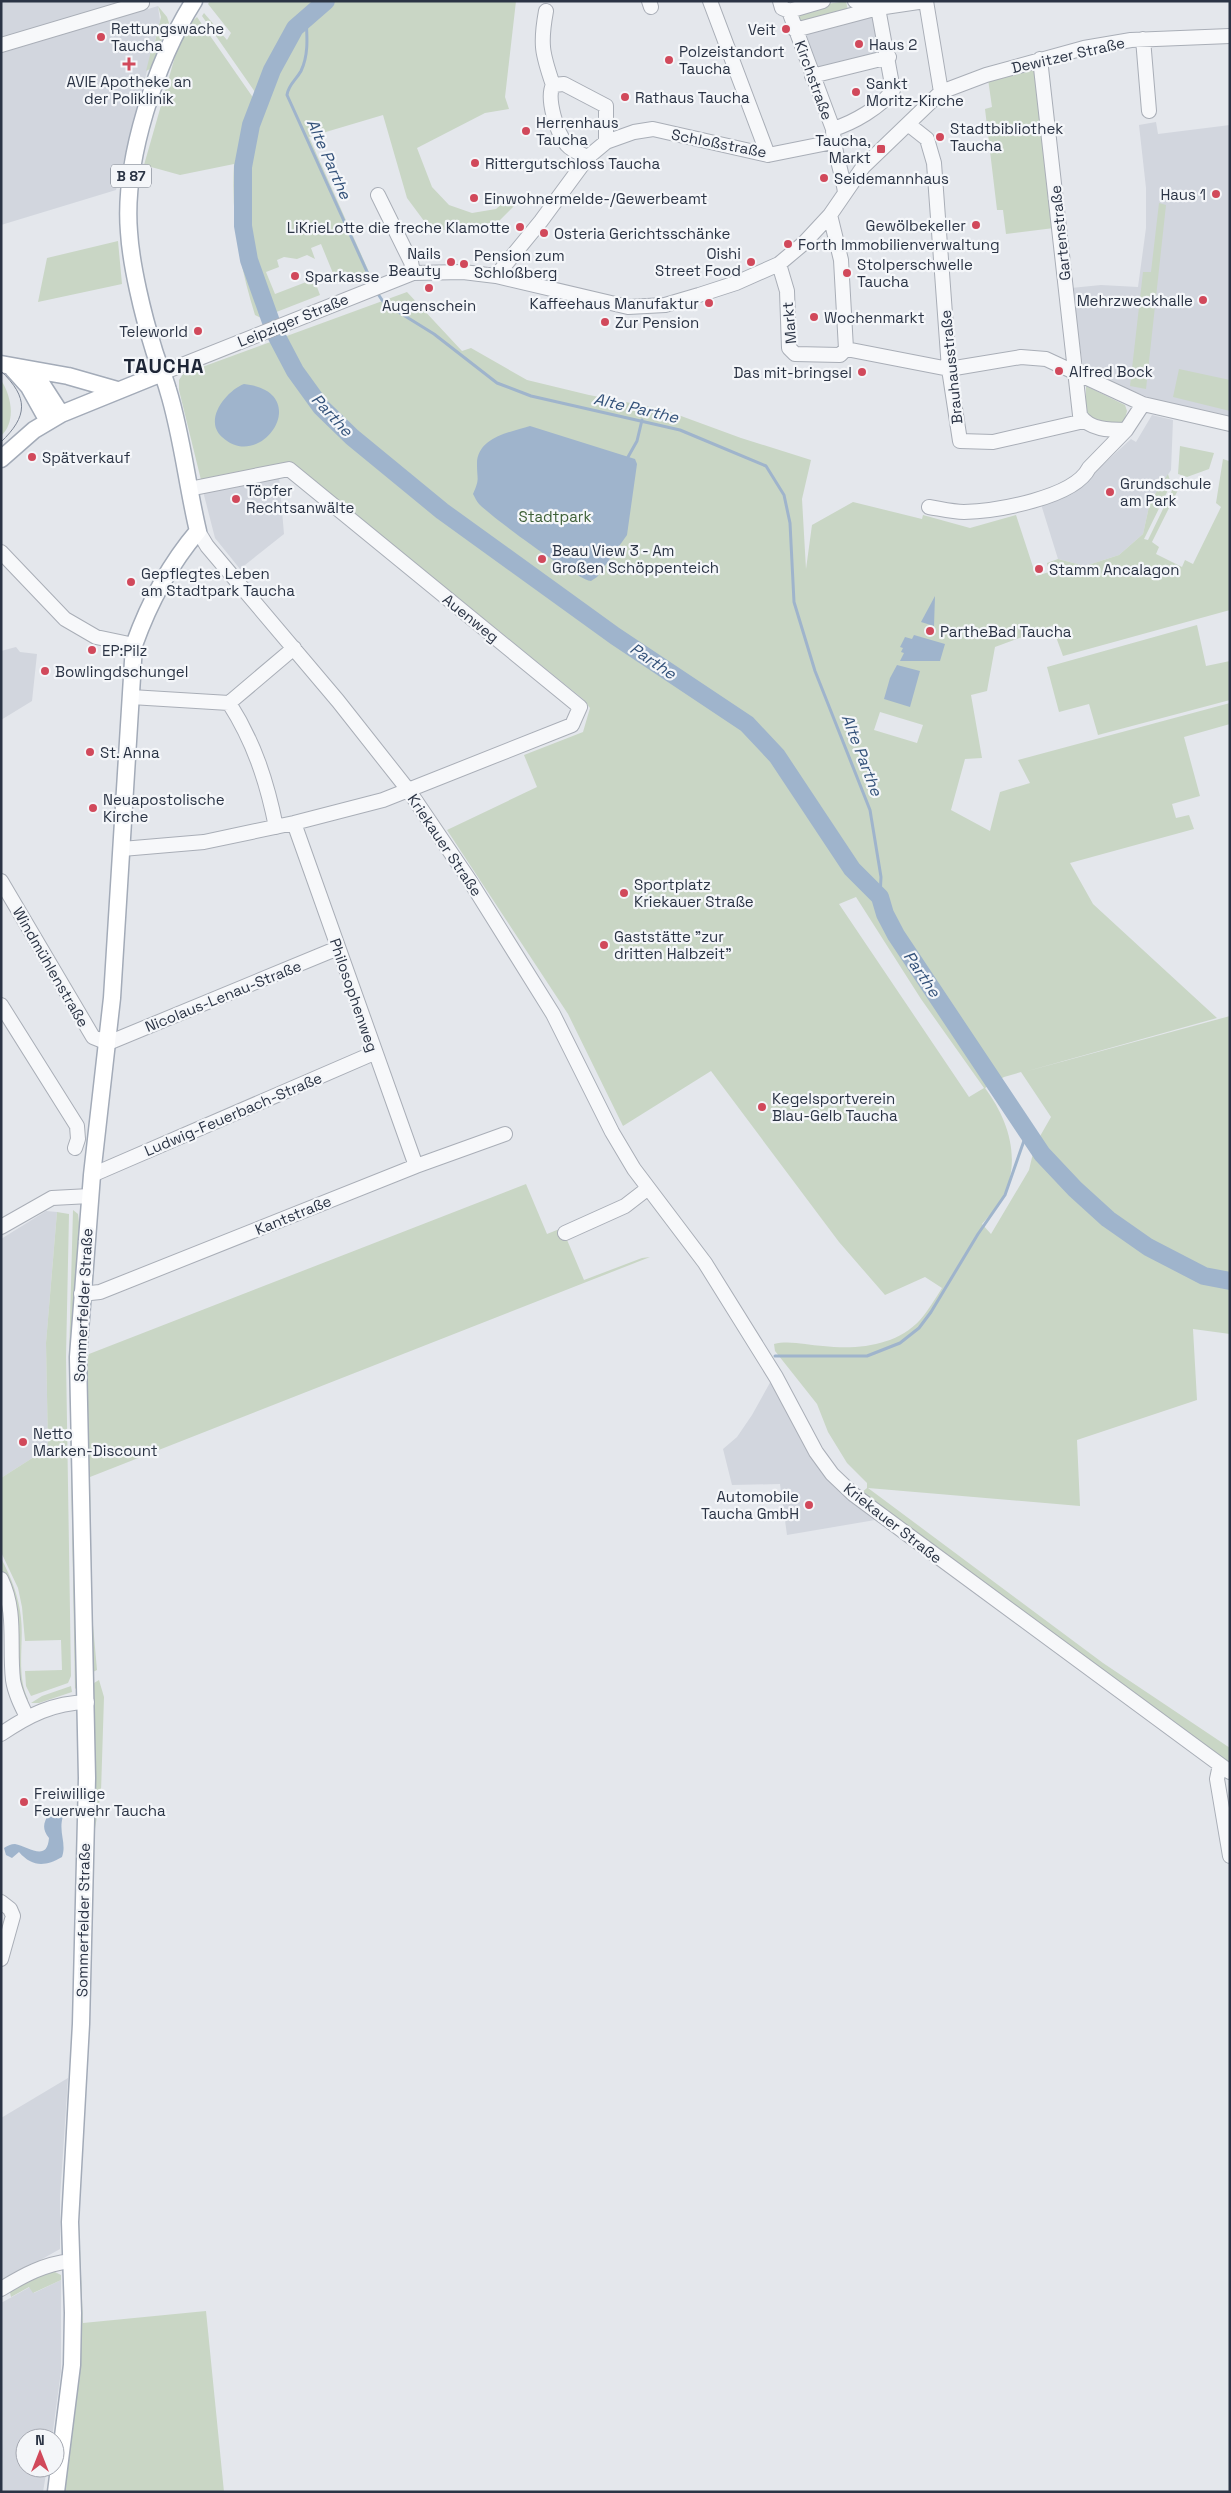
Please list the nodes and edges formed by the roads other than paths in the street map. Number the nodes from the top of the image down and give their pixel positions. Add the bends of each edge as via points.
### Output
1 (194, 1) edge
2 (710, 1) edge
3 (823, 1) edge
4 (855, 1) edge
5 (926, 1) edge
6 (142, 3) dead end
7 (784, 6) edge
8 (878, 8) junction
9 (546, 11) dead end
10 (796, 30) junction
11 (1230, 36) edge
12 (1143, 39) junction
13 (1, 45) edge
14 (888, 57) junction
15 (1040, 59) junction
16 (812, 76) junction
17 (553, 85) junction
18 (941, 92) junction
19 (1149, 111) dead end
20 (640, 123) dead end
21 (908, 124) junction
22 (653, 129) junction
23 (833, 135) junction
24 (606, 142) junction
25 (768, 155) junction
26 (588, 157) junction
27 (840, 160) junction
28 (863, 167) junction
29 (845, 192) junction
30 (378, 194) dead end
31 (830, 215) junction
32 (779, 264) junction
33 (413, 273) junction
34 (496, 276) junction
35 (846, 349) junction
36 (13, 367) edge
37 (949, 369) junction
38 (1077, 371) junction
39 (162, 373) junction
40 (117, 390) junction
41 (1143, 404) junction
42 (55, 418) junction
43 (1084, 421) junction
44 (1230, 424) edge
45 (1126, 430) junction
46 (1, 460) edge
47 (189, 489) junction
48 (929, 508) dead end
49 (198, 531) junction
50 (1, 552) edge
51 (134, 645) junction
52 (294, 648) junction
53 (131, 697) junction
54 (230, 703) junction
55 (409, 791) junction
56 (294, 823) junction
57 (276, 827) junction
58 (122, 849) junction
59 (1, 881) edge
60 (338, 948) junction
61 (1, 1005) edge
62 (108, 1043) junction
63 (374, 1053) junction
64 (505, 1134) dead end
65 (75, 1148) dead end
66 (416, 1166) junction
67 (92, 1175) junction
68 (647, 1189) junction
69 (90, 1196) junction
70 (1, 1227) edge
71 (565, 1233) dead end
72 (81, 1294) junction
73 (1, 1579) edge
74 (87, 1702) junction
75 (27, 1717) junction
76 (1, 1734) edge
77 (1225, 1768) edge
78 (1230, 1856) edge
79 (1, 1902) edge
80 (1, 1959) edge
81 (71, 2261) junction
82 (1, 2289) edge
83 (56, 2492) edge

1 - 39 main road, B 87 via 174,37 155,84 134,162 127,204 132,254 152,345
2 - 25 street
3 - 7 street
4 - 8 street
5 - 8 street
5 - 18 street
6 - 13 street
7 - 10 street, Kirchstraße
8 - 10 street
8 - 14 street, Schloßstraße
9 - 17 street via 542,54
10 - 16 street, Kirchstraße
11 - 12 street, Dewitzer Straße
12 - 15 street, Dewitzer Straße
12 - 19 street
14 - 16 street
14 - 23 street, Schloßstraße via 893,90 887,98
15 - 18 street, Dewitzer Straße
15 - 38 street, Gartenstraße
16 - 23 street, Kirchstraße
17 - 24 street via 564,84 606,106
17 - 26 street via 550,94 558,133 568,147
18 - 21 street
20 - 22 street
21 - 28 street
21 - 37 street, Brauhausstraße via 927,139 934,163
22 - 24 street, Schloßstraße
22 - 25 street, Schloßstraße
23 - 25 street, Schloßstraße
23 - 27 street, Kirchstraße
24 - 26 street, Schloßstraße
26 - 34 street, Schloßstraße via 542,221
27 - 28 street
27 - 29 street, Kirchstraße
28 - 29 street
29 - 31 street
30 - 33 street via 412,262
31 - 32 street
31 - 35 street via 841,260
32 - 34 street, Leipziger Straße via 699,295 640,308 616,306
32 - 35 street, Markt via 787,291 789,348 795,354 829,356 840,355
33 - 34 street, Leipziger Straße via 463,272
33 - 39 street, Leipziger Straße
35 - 37 street
36 - 40 main road via 68,376
36 - 42 main road
37 - 38 street via 1020,357 1046,359
37 - 43 street, Brauhausstraße via 960,442 993,442
38 - 41 street
38 - 43 street, Gartenstraße via 1080,415
39 - 40 main road, Leipziger Straße
39 - 47 main road
40 - 42 main road, Leipziger Straße
41 - 44 street
41 - 45 street
42 - 46 main road, Leipziger Straße via 23,439
43 - 45 street via 1107,430
45 - 48 street via 1086,475 1066,489 1026,502 987,509 964,512
47 - 49 main road
47 - 55 street, Auenweg via 289,469 580,707 572,725
49 - 51 main road, Sommerfelder Straße via 154,596
49 - 52 street, Kriekauer Straße via 207,546
50 - 51 street via 65,620 96,637
51 - 53 main road, Sommerfelder Straße
52 - 54 street
52 - 55 street, Kriekauer Straße
53 - 54 street
53 - 58 main road, Sommerfelder Straße
54 - 57 street via 261,766
55 - 56 street
55 - 68 street, Kriekauer Straße via 548,1006 612,1132
56 - 57 street
56 - 60 street, Philosophenweg
57 - 58 street via 204,842
58 - 62 main road, Sommerfelder Straße
59 - 62 street, Windmühlenstraße via 93,1037
60 - 62 street, Nicolaus-Lenau-Straße
60 - 63 street, Philosophenweg
61 - 65 street via 77,1126
62 - 67 main road, Sommerfelder Straße
63 - 66 street, Philosophenweg
63 - 67 street, Ludwig-Feuerbach-Straße
64 - 66 street, Kantstraße
66 - 72 street, Kantstraße via 100,1292
67 - 69 main road, Sommerfelder Straße
68 - 71 street via 625,1206
68 - 77 street, Kriekauer Straße via 705,1263 832,1474 911,1538
69 - 70 street via 52,1198
69 - 72 main road, Sommerfelder Straße
72 - 74 main road, Sommerfelder Straße via 78,1357
73 - 75 street via 10,1601 13,1679
74 - 75 street via 55,1706
74 - 81 main road, Sommerfelder Straße via 82,2024 70,2206
75 - 76 street
77 - 78 street via 1218,1780
79 - 80 street via 13,1916
81 - 82 street via 50,2264 27,2273
81 - 83 main road, Sommerfelder Straße via 72,2365

